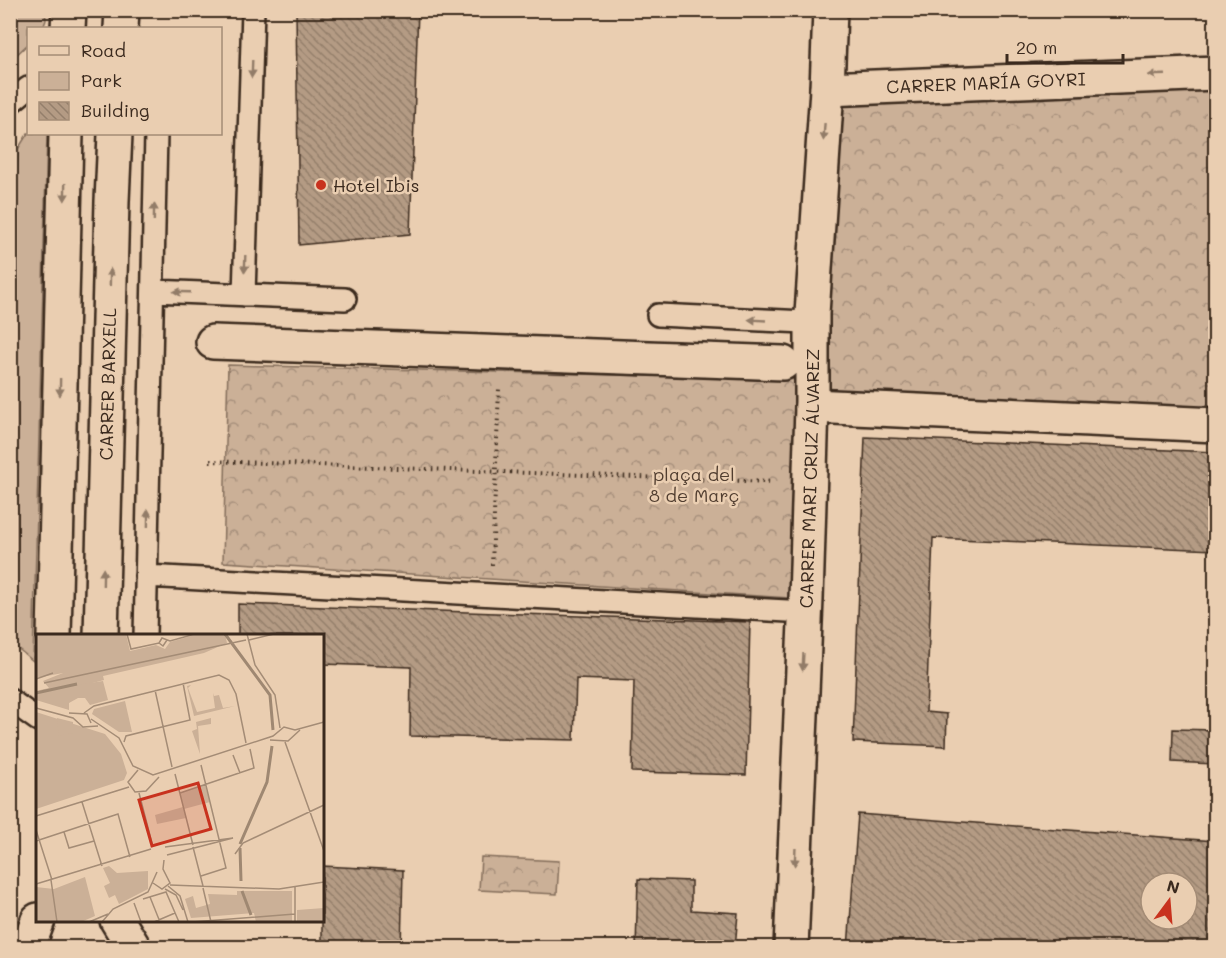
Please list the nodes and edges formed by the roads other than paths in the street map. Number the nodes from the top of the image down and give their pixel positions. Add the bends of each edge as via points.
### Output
1 (69, 10) edge
2 (122, 10) edge
3 (253, 10) edge
4 (830, 10) edge
5 (68, 27) edge
6 (121, 27) edge
7 (1215, 73) edge
8 (27, 89) edge
9 (827, 89) junction
10 (10, 103) edge
11 (66, 135) edge
12 (115, 135) edge
13 (156, 135) edge
14 (153, 291) junction
15 (244, 295) junction
16 (345, 299) dead end
17 (812, 314) junction
18 (658, 315) dead end
19 (213, 342) dead end
20 (783, 363) dead end
21 (812, 406) junction
22 (1215, 425) edge
23 (146, 576) junction
24 (806, 612) junction
25 (54, 634) edge
26 (101, 634) edge
27 (145, 634) edge
28 (10, 700) edge
29 (36, 719) edge
30 (37, 922) edge
31 (118, 922) edge
32 (26, 948) edge
33 (134, 948) edge
34 (790, 948) edge

1 - 5 street
2 - 6 street
3 -> 15 lane
4 - 9 street, CARRER MARI CRUZ ÁLVAREZ
7 -> 9 street, CARRER MARÍA GOYRI
8 - 10 lane
9 -> 17 street, CARRER MARI CRUZ ÁLVAREZ
11 -> 25 street
26 -> 12 street, CARRER BARXELL
14 -> 13 lane
15 -> 14 lane
23 -> 14 lane
15 - 16 lane
17 -> 18 lane via 805,322
17 - 21 street, CARRER MARI CRUZ ÁLVAREZ
19 - 20 street
21 - 22 street
21 - 24 street, CARRER MARI CRUZ ÁLVAREZ
23 - 24 lane
23 - 27 lane
24 -> 34 street, CARRER MARI CRUZ ÁLVAREZ
28 - 29 lane
30 - 32 street
31 - 33 street

